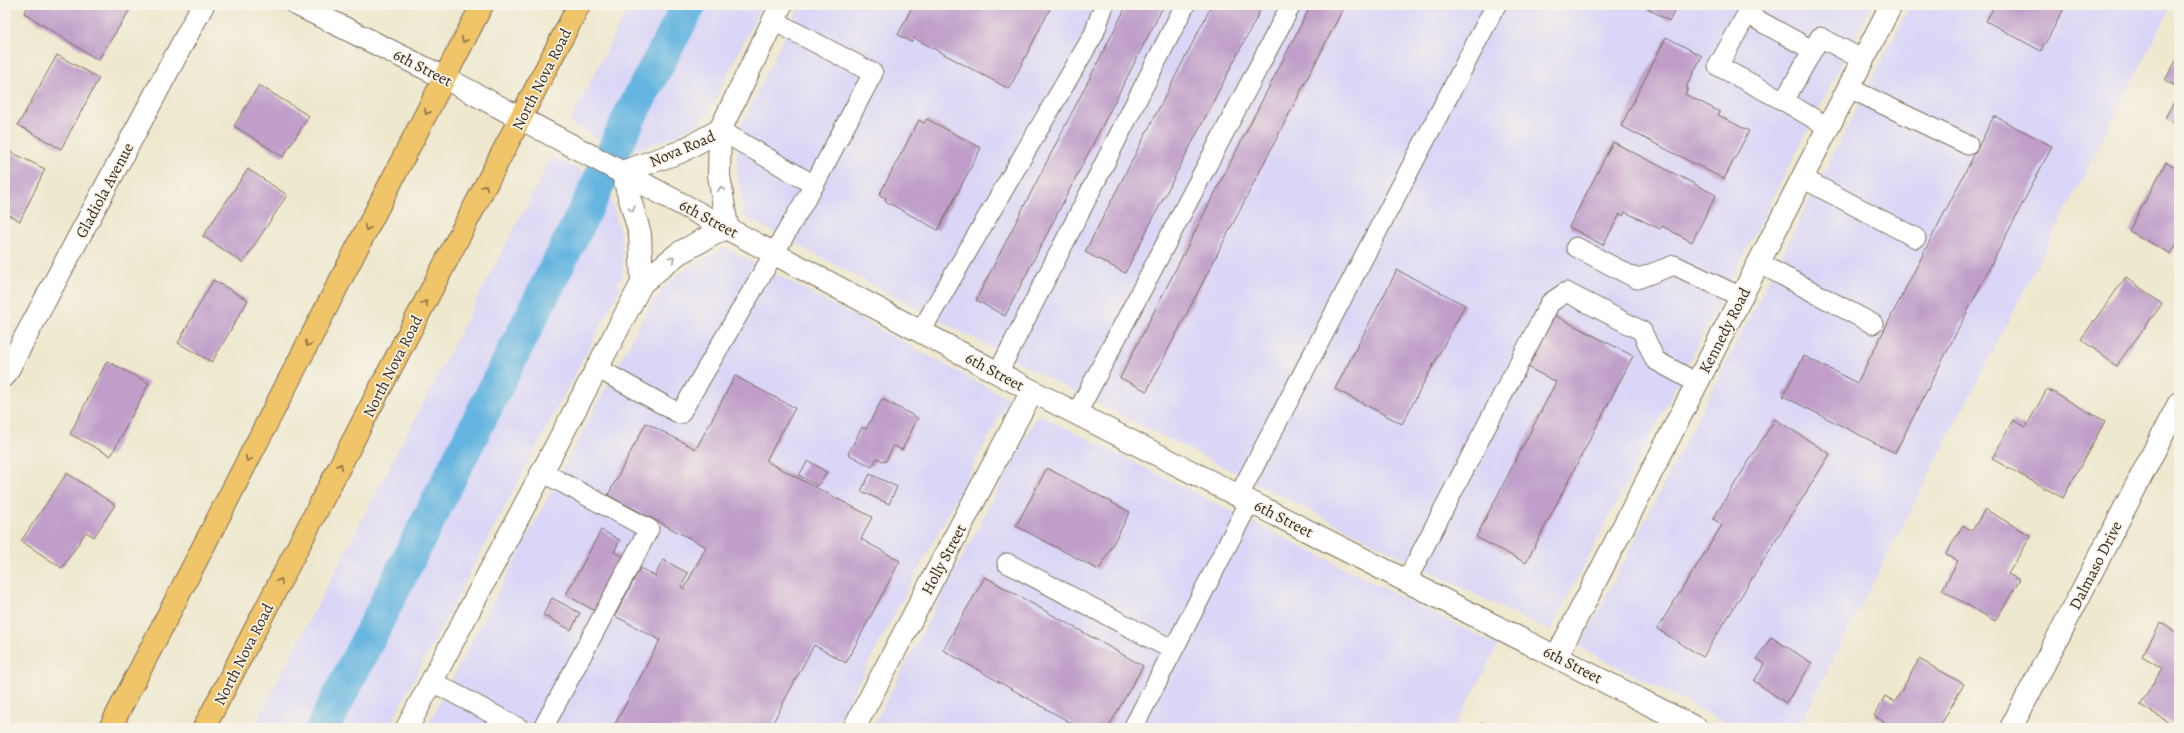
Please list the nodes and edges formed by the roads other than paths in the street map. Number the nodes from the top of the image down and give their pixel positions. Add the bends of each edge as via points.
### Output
1 (203, 5) edge
2 (298, 5) edge
3 (482, 5) edge
4 (579, 5) edge
5 (1104, 5) edge
6 (1185, 5) edge
7 (1291, 5) edge
8 (1496, 5) edge
9 (1891, 5) edge
10 (778, 13) edge
11 (1812, 50) junction
12 (1863, 60) junction
13 (445, 78) junction
14 (1849, 88) junction
15 (1784, 101) junction
16 (520, 118) junction
17 (1828, 127) junction
18 (720, 130) junction
19 (1968, 145) dead end
20 (622, 172) junction
21 (1802, 178) junction
22 (814, 185) junction
23 (727, 227) junction
24 (1916, 238) dead end
25 (1576, 246) dead end
26 (775, 253) junction
27 (1758, 263) junction
28 (642, 283) junction
29 (1741, 297) junction
30 (1873, 324) dead end
31 (921, 331) junction
32 (597, 368) junction
33 (998, 373) junction
34 (5, 375) edge
35 (1697, 383) junction
36 (1032, 391) junction
37 (2179, 402) edge
38 (1077, 414) junction
39 (542, 472) junction
40 (1244, 498) junction
41 (1007, 563) dead end
42 (1407, 580) junction
43 (1173, 650) junction
44 (1557, 656) junction
45 (431, 681) junction
46 (110, 728) edge
47 (204, 728) edge
48 (407, 728) edge
49 (519, 728) edge
50 (543, 728) edge
51 (854, 728) edge
52 (1133, 728) edge
53 (1696, 728) edge
54 (2010, 728) edge

1 - 34 street, Gladiola Avenue
2 - 13 street, 6th Street
3 -> 13 main road
4 - 16 main road, North Nova Road
5 - 31 lane via 1094,34
6 - 33 lane
7 - 38 lane
8 - 40 lane
9 - 12 street, Kennedy Road
10 - 18 street
10 - 22 lane via 873,72
11 - 12 lane via 1820,36
11 - 15 lane
11 - 15 lane via 1746,14 1718,66
12 - 14 street, Kennedy Road
13 - 16 street, 6th Street
13 -> 46 main road
14 - 17 street, Kennedy Road
14 - 19 lane
15 - 17 lane
16 - 20 street, 6th Street
47 -> 16 main road, North Nova Road
17 - 21 street, Kennedy Road
18 - 20 street, Nova Road via 680,152
18 - 22 lane
23 -> 18 street, Nova Road via 719,175
20 - 23 street, 6th Street
20 -> 28 street via 640,234
21 - 24 lane
21 - 27 street, Kennedy Road
22 - 26 lane
23 - 26 street, 6th Street
28 -> 23 street via 679,253
25 - 29 lane via 1637,279 1674,265
26 - 31 street, 6th Street
26 - 32 lane via 680,414
27 - 29 street, Kennedy Road
27 - 30 lane
28 - 32 street
29 - 35 street, Kennedy Road
31 - 33 street, 6th Street
32 - 39 street
33 - 36 street, 6th Street
35 - 42 lane via 1655,360 1642,331 1566,292 1550,303
35 - 44 street, Kennedy Road
36 - 38 street, 6th Street
36 - 51 street, Holly Street
37 - 54 street, Dalmaso Drive
38 - 40 street, 6th Street
39 - 45 street
39 - 50 lane via 649,529
40 - 42 street, 6th Street
40 - 43 lane
41 - 43 lane
42 - 44 street, 6th Street
43 - 52 lane
44 - 53 street, 6th Street
45 - 48 street
45 - 49 lane

